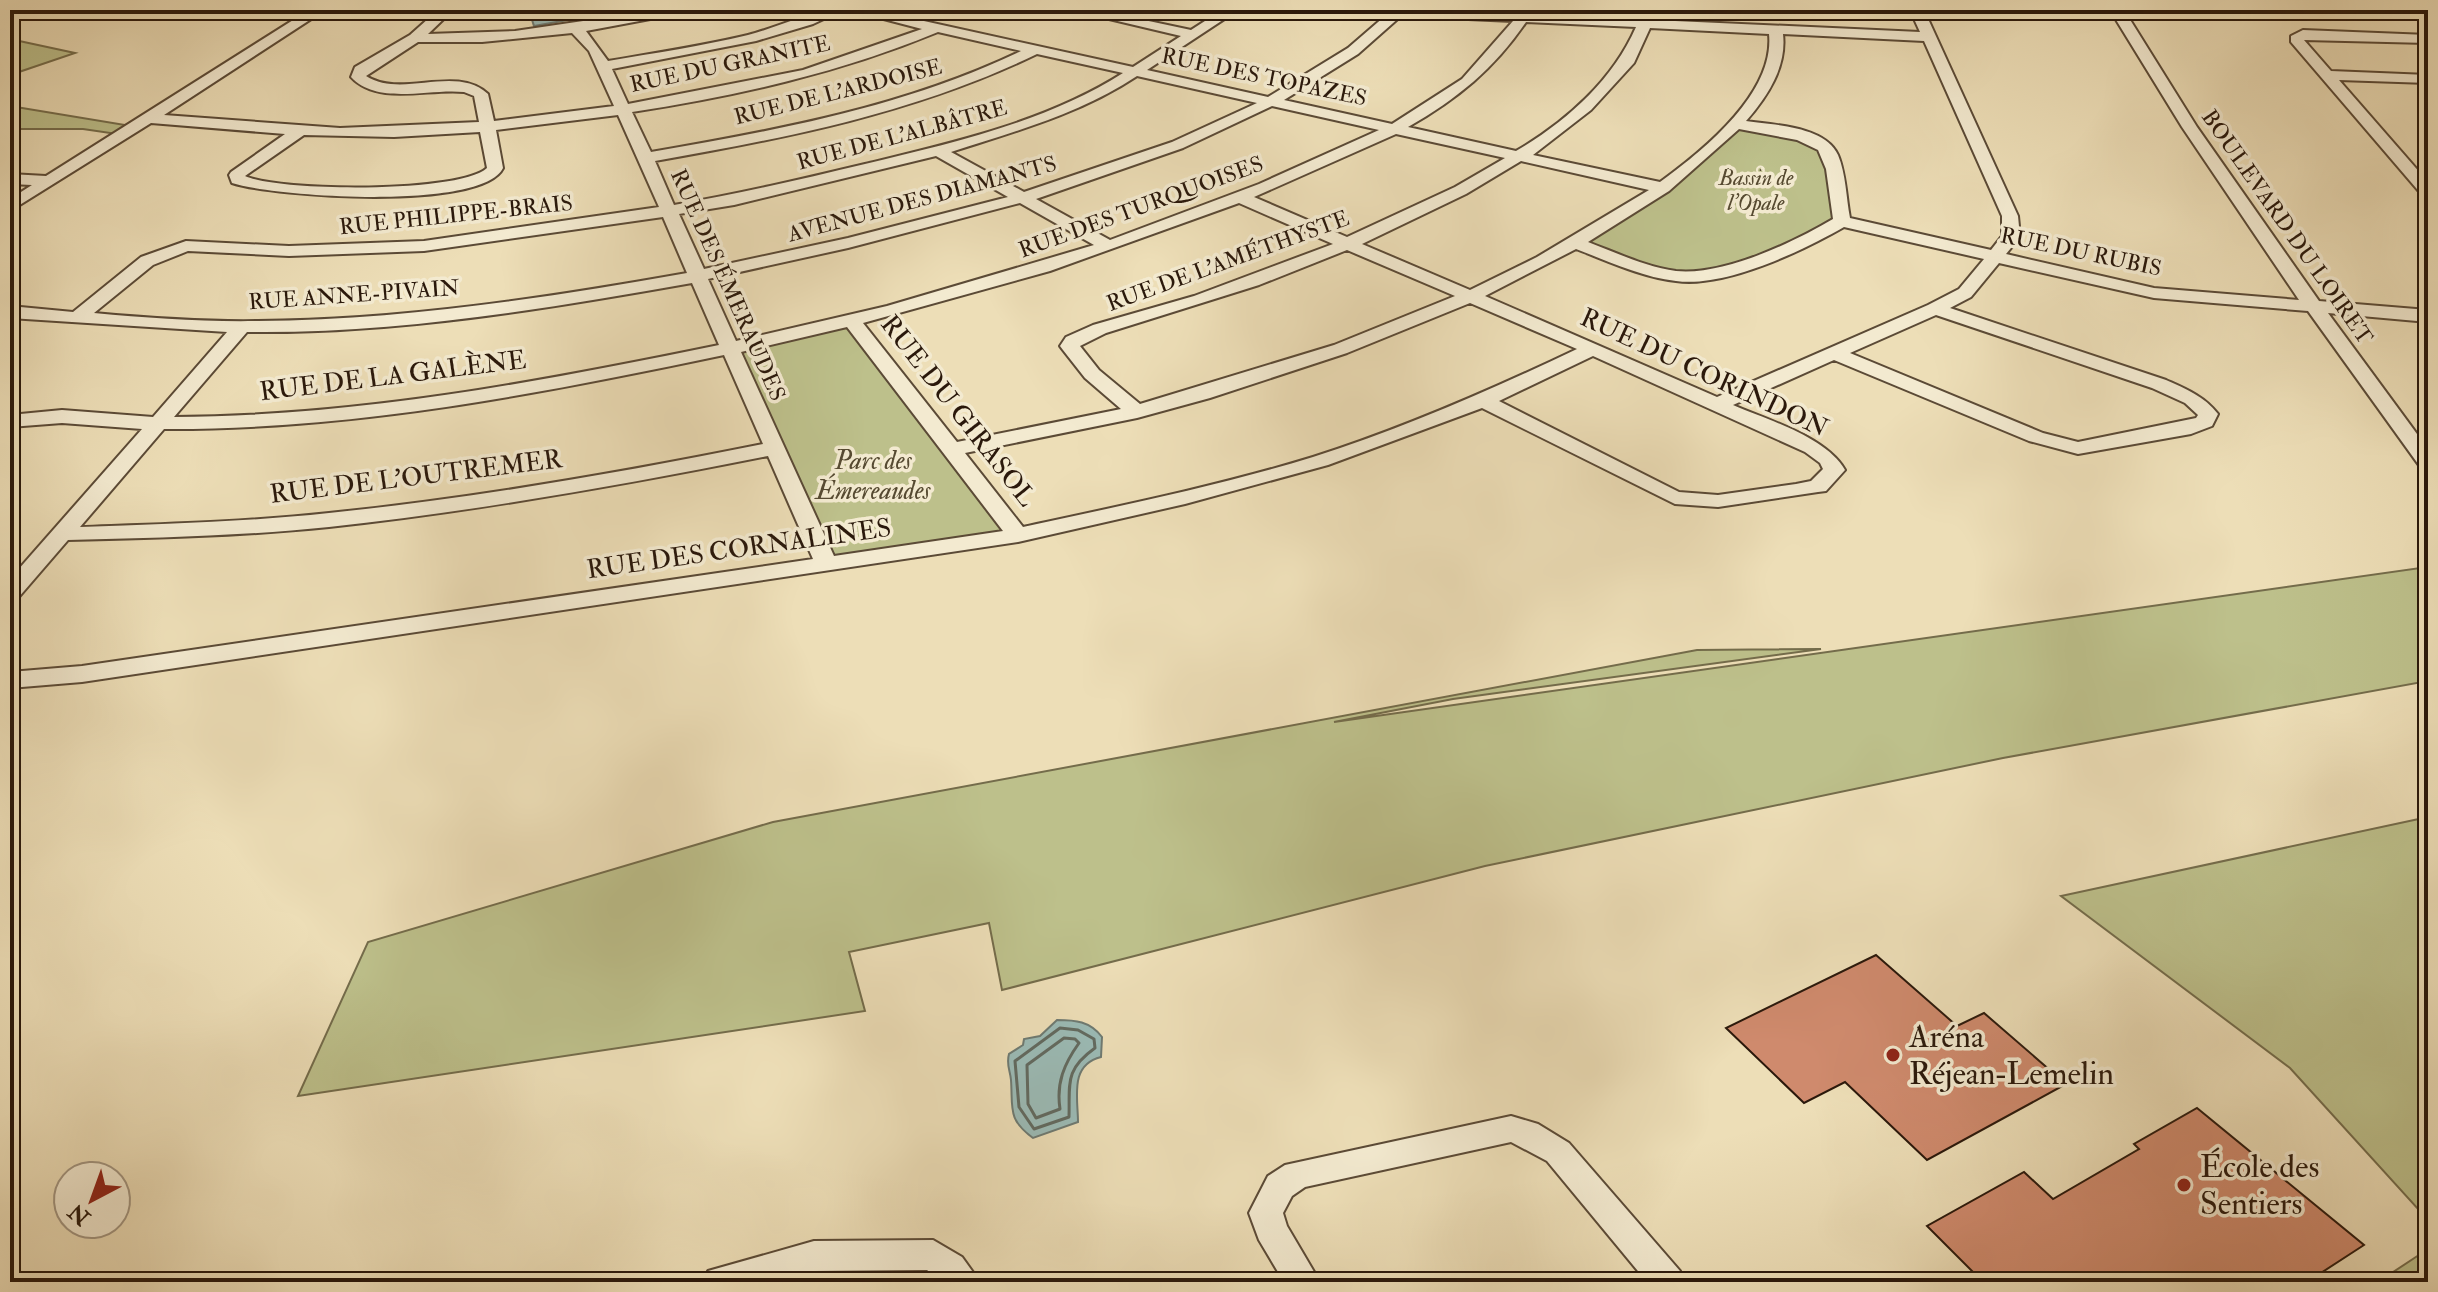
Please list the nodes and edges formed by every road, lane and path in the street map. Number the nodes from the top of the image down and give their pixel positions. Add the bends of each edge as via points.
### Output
1 (318, 10) edge
2 (446, 10) edge
3 (677, 10) edge
4 (836, 10) edge
5 (856, 10) edge
6 (1084, 10) edge
7 (1231, 10) edge
8 (1917, 10) edge
9 (2117, 10) edge
10 (2332, 10) edge
11 (1399, 11) edge
12 (2428, 14) edge
13 (1650, 17) edge
14 (1522, 18) junction
15 (936, 28) junction
16 (1775, 29) junction
17 (577, 30) junction
18 (1191, 34) junction
19 (1930, 37) junction
20 (415, 38) junction
21 (2428, 39) edge
22 (1034, 50) junction
23 (604, 66) junction
24 (1136, 72) junction
25 (2328, 75) junction
26 (2428, 79) edge
27 (1269, 101) junction
28 (622, 109) junction
29 (149, 118) junction
30 (1737, 124) junction
31 (488, 128) junction
32 (1394, 128) junction
33 (303, 129) junction
34 (938, 151) junction
35 (1519, 156) junction
36 (646, 158) junction
37 (10, 179) edge
38 (49, 181) junction
39 (1663, 188) junction
40 (2428, 192) edge
41 (1239, 197) junction
42 (1023, 199) junction
43 (10, 206) edge
44 (668, 210) junction
45 (1842, 221) junction
46 (1348, 243) junction
47 (1577, 244) junction
48 (1109, 246) junction
49 (1994, 258) junction
50 (699, 277) junction
51 (1469, 296) junction
52 (2313, 305) junction
53 (1935, 309) junction
54 (10, 312) edge
55 (2428, 316) edge
56 (78, 317) junction
57 (853, 322) junction
58 (242, 327) junction
59 (730, 349) junction
60 (1593, 349) junction
61 (1833, 353) junction
62 (1483, 401) junction
63 (1716, 405) junction
64 (1137, 412) junction
65 (10, 421) edge
66 (157, 423) junction
67 (774, 448) junction
68 (953, 449) junction
69 (2428, 464) edge
70 (62, 534) junction
71 (1018, 535) junction
72 (827, 565) junction
73 (10, 593) edge
74 (10, 680) edge
75 (720, 1282) edge
76 (963, 1282) edge
77 (1303, 1282) edge
78 (1668, 1282) edge

1 - 29 street
2 - 20 street
3 - 17 street
4 - 23 street via 745,40
5 - 15 street, RUE DES TOPAZES
6 - 18 street
7 - 18 street, RUE DE L'ALBÂTRE
8 - 19 street
9 - 52 street, BOULEVARD DU LOIRET via 2152,71
10 - 12 street
11 - 14 street
11 - 27 street, AVENUE DES DIAMANTS via 1334,63
13 - 14 street
13 - 16 street
13 - 35 street, RUE DE L'AMÉTHYSTE via 1635,53 1592,104
14 - 32 street, RUE DES TURQUOISES via 1482,69 1448,98
15 - 22 street, RUE DES TOPAZES
15 - 28 street, RUE DU GRANITE via 884,51 806,73
16 - 19 street
16 - 30 street via 1779,43 1764,86
17 - 20 street
17 - 23 street, RUE DES ÉMERAUDES
18 - 24 street, RUE DE L'ALBÂTRE
19 - 49 street via 2010,216 2011,237
20 - 31 street via 360,70 358,77 386,87 475,90 481,94
21 - 25 street via 2298,36
22 - 24 street, RUE DES TOPAZES
22 - 36 street, RUE DE L'ARDOISE via 988,73 905,100
23 - 28 street, RUE DES ÉMERAUDES
24 - 27 street, RUE DES TOPAZES
24 - 34 street, RUE DE L'ALBÂTRE via 1066,110
25 - 26 street
25 - 40 street
27 - 32 street, RUE DES TOPAZES
27 - 42 street, AVENUE DES DIAMANTS via 1168,147
28 - 31 street, RUE DU GRANITE
28 - 36 street, RUE DES ÉMERAUDES
29 - 33 street, RUE DU GRANITE
29 - 38 street
30 - 39 street
30 - 45 street via 1786,132 1829,151
31 - 33 street, RUE DU GRANITE via 365,133
31 - 33 street via 495,168 475,183 342,192 258,187 238,180 244,169
32 - 35 street, RUE DES TOPAZES
32 - 41 street, RUE DES TURQUOISES
34 - 42 street
34 - 44 street, RUE DE L'ALBÂTRE via 787,189
35 - 39 street, RUE DES TOPAZES
35 - 46 street, RUE DE L'AMÉTHYSTE via 1452,195
36 - 44 street, RUE DES ÉMERAUDES
37 - 38 street
38 - 43 street
39 - 47 street
41 - 46 street, RUE DU CORINDON
41 - 48 street, RUE DES TURQUOISES
42 - 48 street
42 - 50 street, AVENUE DES DIAMANTS
44 - 50 street, RUE DES ÉMERAUDES
44 - 56 street, RUE PHILIPPE-BRAIS via 548,230 358,251 186,246 147,261
45 - 47 street via 1702,276 1662,272
45 - 49 street, RUE DU RUBIS
46 - 51 street, RUE DU CORINDON
46 - 64 street, RUE DE L'AMÉTHYSTE via 1073,341 1070,346 1092,374
47 - 51 street
48 - 57 street, RUE DES TURQUOISES
49 - 52 street, RUE DU RUBIS via 2154,293
49 - 53 street via 1965,293
50 - 58 street, RUE ANNE-PIVAIN via 432,315
50 - 59 street, RUE DES ÉMERAUDES
51 - 60 street, RUE DU CORINDON
51 - 64 street via 1313,358
52 - 55 street, RUE DU RUBIS
52 - 69 street, BOULEVARD DU LOIRET
53 - 61 street
53 - 61 street via 2159,384 2192,399 2208,414 2205,422 2078,448 2036,437
54 - 56 street, RUE ANNE-PIVAIN
56 - 58 street, RUE ANNE-PIVAIN
57 - 59 street, RUE DES TURQUOISES
57 - 68 street, RUE DU GIRASOL
58 - 66 street
59 - 66 street, RUE DE LA GALÈNE via 460,399 351,413
59 - 67 street, RUE DES ÉMERAUDES
60 - 62 street, RUE DES CORNALINES
60 - 63 street, RUE DU CORINDON
61 - 63 street
62 - 63 street, RUE DU CORINDON via 1675,498 1718,501 1818,486 1834,470 1812,448
62 - 71 street, RUE DES CORNALINES via 1321,461
64 - 68 street
65 - 66 street, RUE DE LA GALÈNE via 33,417
66 - 70 street
67 - 70 street, RUE DE L'OUTREMER via 489,500 329,520
67 - 72 street, RUE DES ÉMERAUDES
68 - 71 street, RUE DU GIRASOL
70 - 73 street
71 - 72 street, RUE DES CORNALINES
72 - 74 street, RUE DES CORNALINES via 82,674
75 - 76 street via 814,1256 921,1255 933,1255
77 - 78 street via 1266,1213 1280,1186 1297,1175 1511,1129 1558,1152

